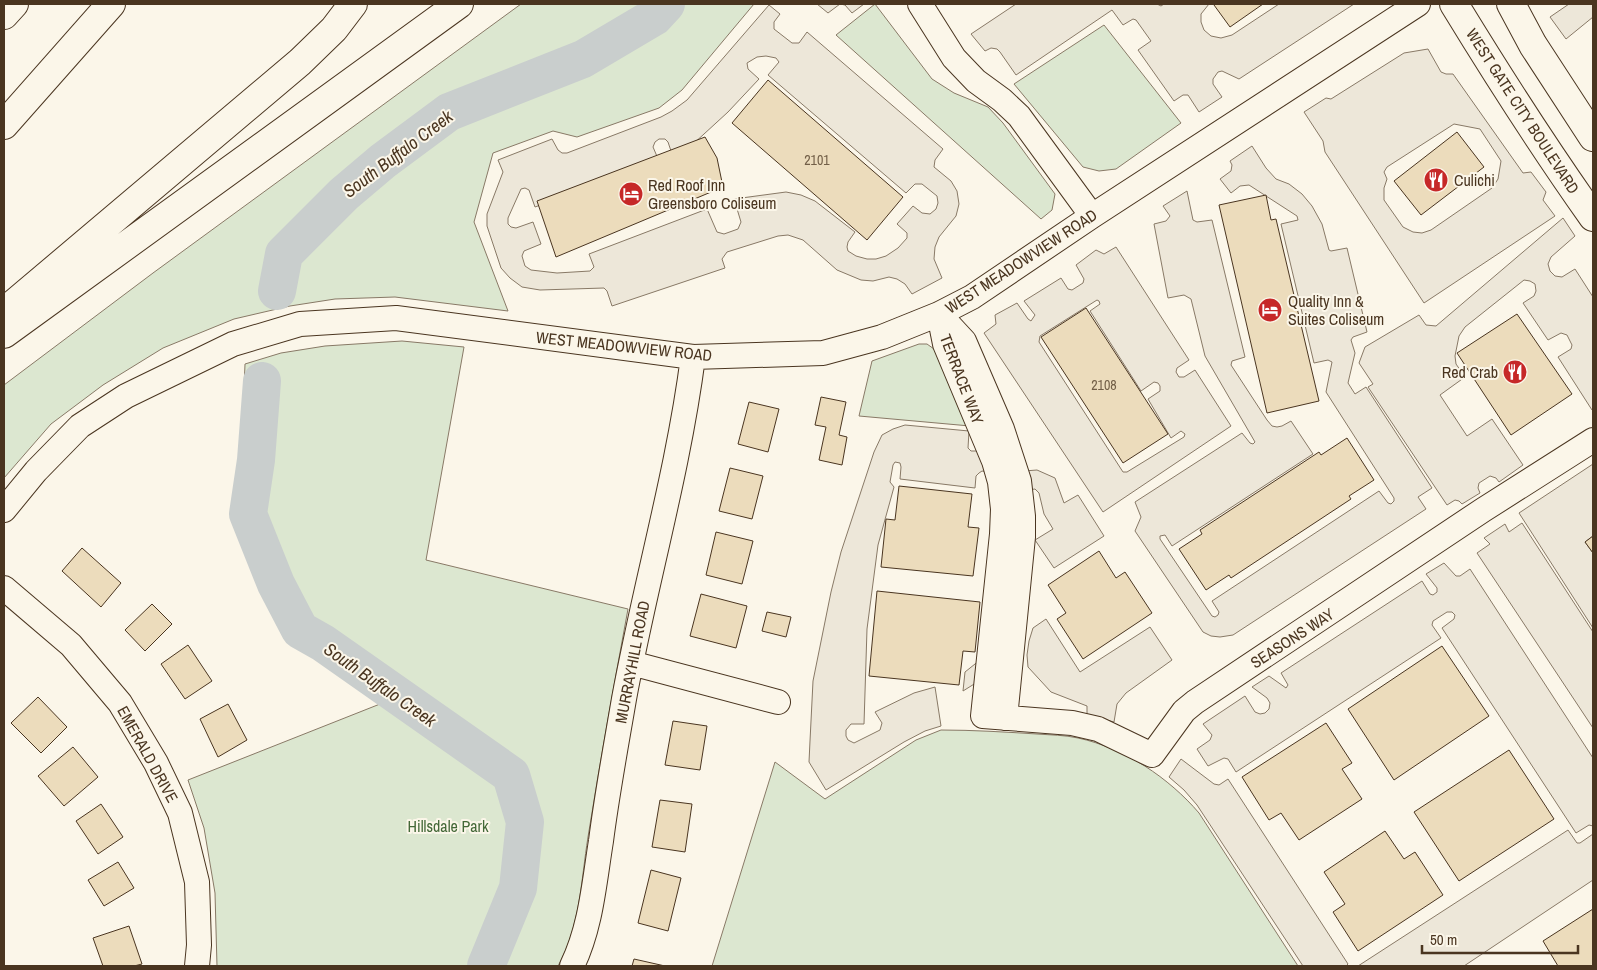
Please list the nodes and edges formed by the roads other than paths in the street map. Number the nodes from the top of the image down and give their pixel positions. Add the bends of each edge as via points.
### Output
1 (14, 4) edge
2 (111, 4) edge
3 (353, 4) edge
4 (459, 4) edge
5 (920, 4) edge
6 (1418, 4) edge
7 (1454, 4) edge
8 (1511, 4) edge
9 (4, 16) edge
10 (4, 125) edge
11 (1593, 137) edge
12 (1092, 216) junction
13 (1593, 217) edge
14 (4, 312) edge
15 (939, 314) junction
16 (4, 334) edge
17 (693, 357) junction
18 (1593, 440) edge
19 (4, 510) edge
20 (4, 588) edge
21 (631, 663) junction
22 (778, 702) dead end
23 (994, 717) joint
24 (197, 966) edge
25 (572, 966) edge

1 - 9 main road
2 - 10 main road
3 - 14 main road via 334,29 300,62
4 - 16 main road
5 - 12 street via 954,58 976,81 1019,116
6 - 12 street, WEST MEADOWVIEW ROAD
7 - 13 main road, WEST GATE CITY BOULEVARD
8 - 11 main road via 1533,45
12 - 15 street, WEST MEADOWVIEW ROAD via 972,297
15 - 17 street, WEST MEADOWVIEW ROAD via 882,337 823,353
15 - 23 street, TERRACE WAY via 945,344 1000,482 1003,509
17 - 19 street, WEST MEADOWVIEW ROAD via 396,318 300,324 233,344 126,396 80,426
17 - 21 street, MURRAYHILL ROAD via 673,478
18 - 23 street, SEASONS WAY via 1195,702 1152,755 1098,729 1072,723
20 - 24 street, EMERALD DRIVE via 71,645 120,703 156,763 180,813 197,882
21 - 22 street
21 - 25 street, MURRAYHILL ROAD via 593,898 584,937

